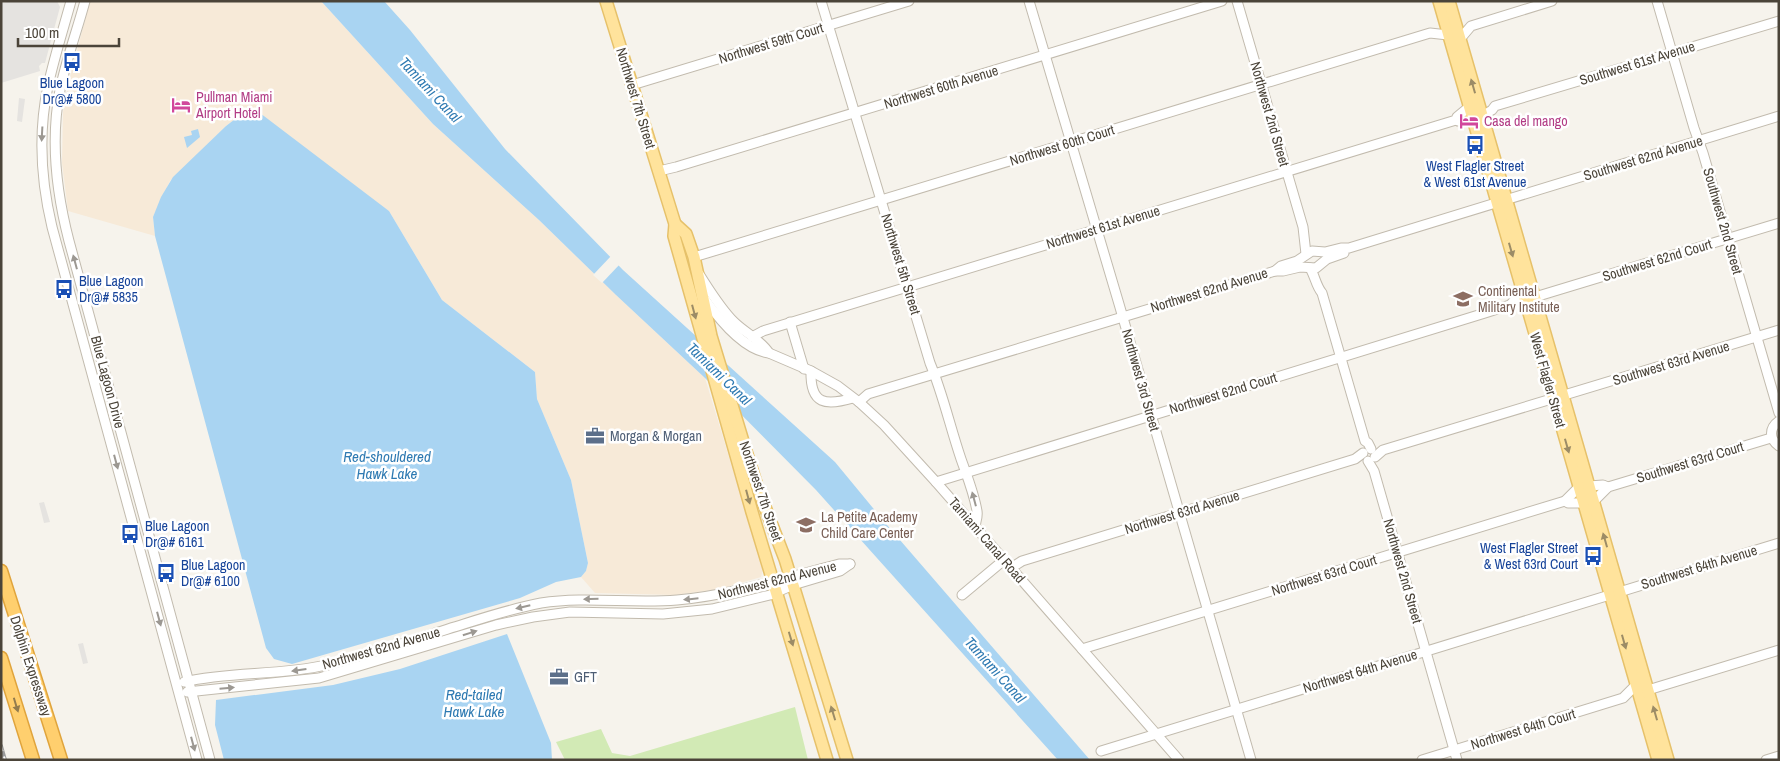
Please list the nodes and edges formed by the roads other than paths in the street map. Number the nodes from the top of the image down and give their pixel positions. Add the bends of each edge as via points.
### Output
1 (71, 1) edge
2 (85, 1) edge
3 (606, 1) edge
4 (821, 1) edge
5 (910, 1) edge
6 (1029, 1) edge
7 (1222, 1) edge
8 (1237, 1) edge
9 (1439, 1) edge
10 (1449, 1) edge
11 (1552, 1) edge
12 (1657, 1) edge
13 (1779, 21) edge
14 (1450, 22) junction
15 (828, 26) junction
16 (1471, 26) junction
17 (1430, 33) junction
18 (1448, 35) junction
19 (1460, 39) junction
20 (1672, 53) junction
21 (1045, 55) junction
22 (1261, 84) junction
23 (632, 85) junction
24 (48, 87) junction
25 (60, 90) junction
26 (856, 113) junction
27 (1476, 113) junction
28 (1779, 116) edge
29 (1456, 120) junction
30 (1699, 140) junction
31 (1071, 142) junction
32 (659, 171) junction
33 (1287, 172) junction
34 (881, 200) junction
35 (1502, 201) junction
36 (1779, 223) edge
37 (675, 224) junction
38 (1097, 229) junction
39 (1728, 238) junction
40 (1349, 248) junction
41 (678, 252) junction
42 (1311, 253) junction
43 (694, 257) junction
44 (1321, 264) junction
45 (1309, 268) junction
46 (1275, 271) junction
47 (698, 273) junction
48 (908, 287) junction
49 (1523, 292) junction
50 (1322, 293) junction
51 (703, 296) junction
52 (1535, 298) junction
53 (1510, 305) junction
54 (1527, 308) junction
55 (1123, 316) junction
56 (790, 322) junction
57 (1779, 330) edge
58 (82, 336) junction
59 (752, 337) junction
60 (1756, 337) junction
61 (96, 338) junction
62 (769, 353) junction
63 (1341, 357) junction
64 (807, 370) junction
65 (935, 374) junction
66 (1558, 397) junction
67 (856, 400) junction
68 (1779, 413) edge
69 (1152, 415) junction
70 (1779, 422) edge
71 (1771, 438) junction
72 (1779, 446) edge
73 (1369, 455) junction
74 (966, 472) junction
75 (936, 482) junction
76 (1584, 486) junction
77 (1608, 487) junction
78 (1565, 500) junction
79 (1589, 502) junction
80 (1180, 513) junction
81 (975, 526) junction
82 (1779, 543) edge
83 (1397, 552) junction
84 (1004, 560) junction
85 (1011, 568) junction
86 (1, 571) edge
87 (792, 581) junction
88 (775, 587) junction
89 (1615, 593) junction
90 (962, 595) dead end
91 (1208, 610) junction
92 (1082, 649) junction
93 (1779, 650) edge
94 (1426, 651) junction
95 (1, 658) edge
96 (189, 680) junction
97 (176, 683) junction
98 (1636, 685) junction
99 (1648, 690) junction
100 (192, 691) junction
101 (179, 694) junction
102 (1623, 698) junction
103 (1641, 701) junction
104 (1236, 709) junction
105 (1156, 734) junction
106 (1454, 750) junction
107 (1102, 751) dead end
108 (1779, 756) edge
109 (33, 760) edge
110 (61, 760) edge
111 (197, 760) edge
112 (210, 760) edge
113 (828, 760) edge
114 (847, 760) edge
115 (1178, 760) edge
116 (1251, 760) edge
117 (1422, 760) edge
118 (1457, 760) edge
119 (1658, 760) edge
120 (1668, 760) edge
121 (1766, 760) edge

1 - 24 street, Blue Lagoon Drive
2 - 25 street, Blue Lagoon Drive
3 - 23 main road, Northwest 7th Street
4 - 15 street, Northwest 5th Street
5 - 15 street, Northwest 59th Court
6 - 21 street, Northwest 3rd Street
7 - 21 street, Northwest 60th Avenue
8 - 22 street, Northwest 2nd Street
9 - 14 main road, West Flagler Street
10 - 14 main road, West Flagler Street
11 - 16 street
12 - 20 street, Southwest 2nd Street
13 - 20 street, Southwest 61st Avenue
14 - 16 street
14 - 17 street, Northwest 60th Court
14 - 18 main road, West Flagler Street
14 - 19 main road, West Flagler Street
15 - 23 street, Northwest 59th Court
15 - 26 street, Northwest 5th Street
16 - 19 street
17 - 18 street, Northwest 60th Court
17 - 22 street, Northwest 60th Court
18 - 27 main road, West Flagler Street
27 -> 19 main road, West Flagler Street
20 - 27 street, Southwest 61st Avenue
20 - 30 street, Southwest 2nd Street
21 - 26 street, Northwest 60th Avenue
21 - 31 street, Northwest 3rd Street
22 - 31 street, Northwest 60th Court
22 - 33 street, Northwest 2nd Street
23 - 32 main road, Northwest 7th Street
24 - 25 street
24 -> 58 street, Blue Lagoon Drive via 42,140 45,188 52,227
61 -> 25 street, Blue Lagoon Drive via 57,188 55,143
26 - 32 street, Northwest 60th Avenue
26 - 34 street, Northwest 5th Street
27 - 29 street, Northwest 61st Avenue
27 - 29 street, Northwest 61st Avenue via 1457,117
27 - 35 main road, West Flagler Street
28 - 30 street, Southwest 62nd Avenue
29 - 33 street, Northwest 61st Avenue
30 - 35 street, Southwest 62nd Avenue
30 - 39 street, Southwest 2nd Street
31 - 34 street, Northwest 60th Court
31 - 38 street, Northwest 3rd Street
32 - 37 main road, Northwest 7th Street
33 - 38 street, Northwest 61st Avenue
33 - 42 street, Northwest 2nd Street
34 - 43 street, Northwest 60th Court
34 - 48 street, Northwest 5th Street
35 - 40 street, Northwest 62nd Avenue
35 -> 49 main road, West Flagler Street
35 - 52 main road, West Flagler Street
36 - 39 street, Southwest 62nd Court
37 - 41 main road, Northwest 7th Street
37 - 43 main road, Northwest 7th Street via 686,234
38 - 48 street, Northwest 61st Avenue
38 - 55 street, Northwest 3rd Street
39 - 52 street, Southwest 62nd Court
39 - 60 street, Southwest 2nd Street
40 - 42 street, Northwest 62nd Avenue
40 - 44 street, Northwest 62nd Avenue
41 - 51 main road
41 -> 88 main road, Northwest 7th Street
42 - 44 street via 1322,256
42 - 45 street via 1304,262
42 - 46 street, Northwest 62nd Avenue
43 - 47 main road, Northwest 7th Street
44 - 45 street
44 - 50 street, Northwest 2nd Street
45 - 46 street, Northwest 62nd Avenue
45 - 50 street, Northwest 2nd Street
46 - 55 street, Northwest 62nd Avenue
47 - 51 main road, Northwest 7th Street
47 - 59 street, Tamiami Canal Road via 726,313
48 - 56 street, Northwest 61st Avenue
48 - 65 street, Northwest 5th Street
49 - 53 street, Northwest 62nd Court
49 - 54 main road, West Flagler Street
50 - 63 street, Northwest 2nd Street
51 - 62 street, Tamiami Canal Road via 732,331 761,352
51 - 87 main road, Northwest 7th Street via 758,489
52 - 66 main road, West Flagler Street
53 - 54 street, Northwest 62nd Court
53 - 63 street, Northwest 62nd Court
54 - 66 main road, West Flagler Street
55 - 65 street, Northwest 62nd Avenue
55 - 69 street, Northwest 3rd Street
56 - 59 street, Northwest 61st Avenue
56 - 64 street
57 - 60 street, Southwest 63rd Avenue
58 - 61 street
58 -> 97 street, Blue Lagoon Drive
59 - 62 street, Tamiami Canal Road
60 - 66 street, Southwest 63rd Avenue
60 - 68 street, Southwest 2nd Street
61 - 96 street, Blue Lagoon Drive
62 - 64 street, Tamiami Canal Road
63 - 69 street, Northwest 62nd Court
63 - 73 street, Northwest 2nd Street
64 - 67 street, Tamiami Canal Road
64 - 67 street, Northwest 62nd Avenue via 812,389 820,400
65 - 67 street, Northwest 62nd Avenue
65 - 74 street, Northwest 5th Street
66 - 73 street, Northwest 63rd Avenue
66 - 76 main road, West Flagler Street
67 - 75 street, Tamiami Canal Road
69 - 74 street, Northwest 62nd Court
69 - 80 street, Northwest 3rd Street
70 - 71 street via 1772,429
71 - 72 street
71 - 77 street, Southwest 63rd Court
73 - 80 street, Northwest 63rd Avenue
73 - 83 street, Northwest 2nd Street
74 - 75 street, Northwest 62nd Court
81 -> 74 street, Northwest 5th Street via 978,516
75 - 81 street, Tamiami Canal Road
76 - 77 street, Southwest 63rd Court
76 - 78 street, Northwest 63rd Court
76 - 79 main road, West Flagler Street
77 - 79 street
78 - 79 street, Northwest 63rd Court via 1568,503
78 - 83 street, Northwest 63rd Court
79 - 89 main road, West Flagler Street
80 - 85 street, Northwest 63rd Avenue via 1022,561
80 - 91 street, Northwest 3rd Street
81 - 84 street, Tamiami Canal Road
82 - 89 street, Southwest 64th Avenue
83 - 91 street, Northwest 63rd Court
83 - 94 street, Northwest 2nd Street
84 - 85 street, Tamiami Canal Road
84 - 90 street
85 - 92 street, Tamiami Canal Road
86 - 110 highway, Dolphin Expressway
87 - 87 street, Northwest 62nd Avenue via 834,572 850,564 839,564
87 - 88 street, Northwest 62nd Avenue
114 -> 87 main road, Northwest 7th Street
88 -> 96 street, Northwest 62nd Avenue via 674,600 592,599 540,604 327,665 287,672
100 -> 88 street, Northwest 62nd Avenue via 319,678 502,623 534,617 570,612 656,614 696,611 747,602
88 -> 113 main road, Northwest 7th Street
89 - 94 street, Northwest 64th Avenue
89 -> 98 main road, West Flagler Street
89 - 99 main road, West Flagler Street
91 - 92 street, Northwest 63rd Court
91 - 104 street, Northwest 3rd Street
92 - 105 street, Tamiami Canal Road
93 - 99 street
94 - 104 street, Northwest 64th Avenue
94 - 106 street, Northwest 2nd Street
95 -> 109 highway, Dolphin Expressway
96 - 97 street, Northwest 62nd Avenue
96 - 100 street, Blue Lagoon Drive
97 - 101 street, Blue Lagoon Drive
98 - 102 street, Northwest 64th Court
98 - 103 main road, West Flagler Street
120 -> 99 main road, West Flagler Street
100 - 101 street, Northwest 62nd Avenue
100 - 112 street, Blue Lagoon Drive
101 -> 111 street, Blue Lagoon Drive
102 - 103 street, Northwest 64th Court
102 - 106 street, Northwest 64th Court
103 - 119 main road, West Flagler Street
104 - 105 street, Northwest 64th Avenue
104 - 116 street, Northwest 3rd Street
105 - 107 street, Northwest 64th Avenue
105 - 115 street, Tamiami Canal Road
106 - 117 street, Northwest 64th Court
106 - 118 street, Northwest 2nd Street
108 - 121 street

